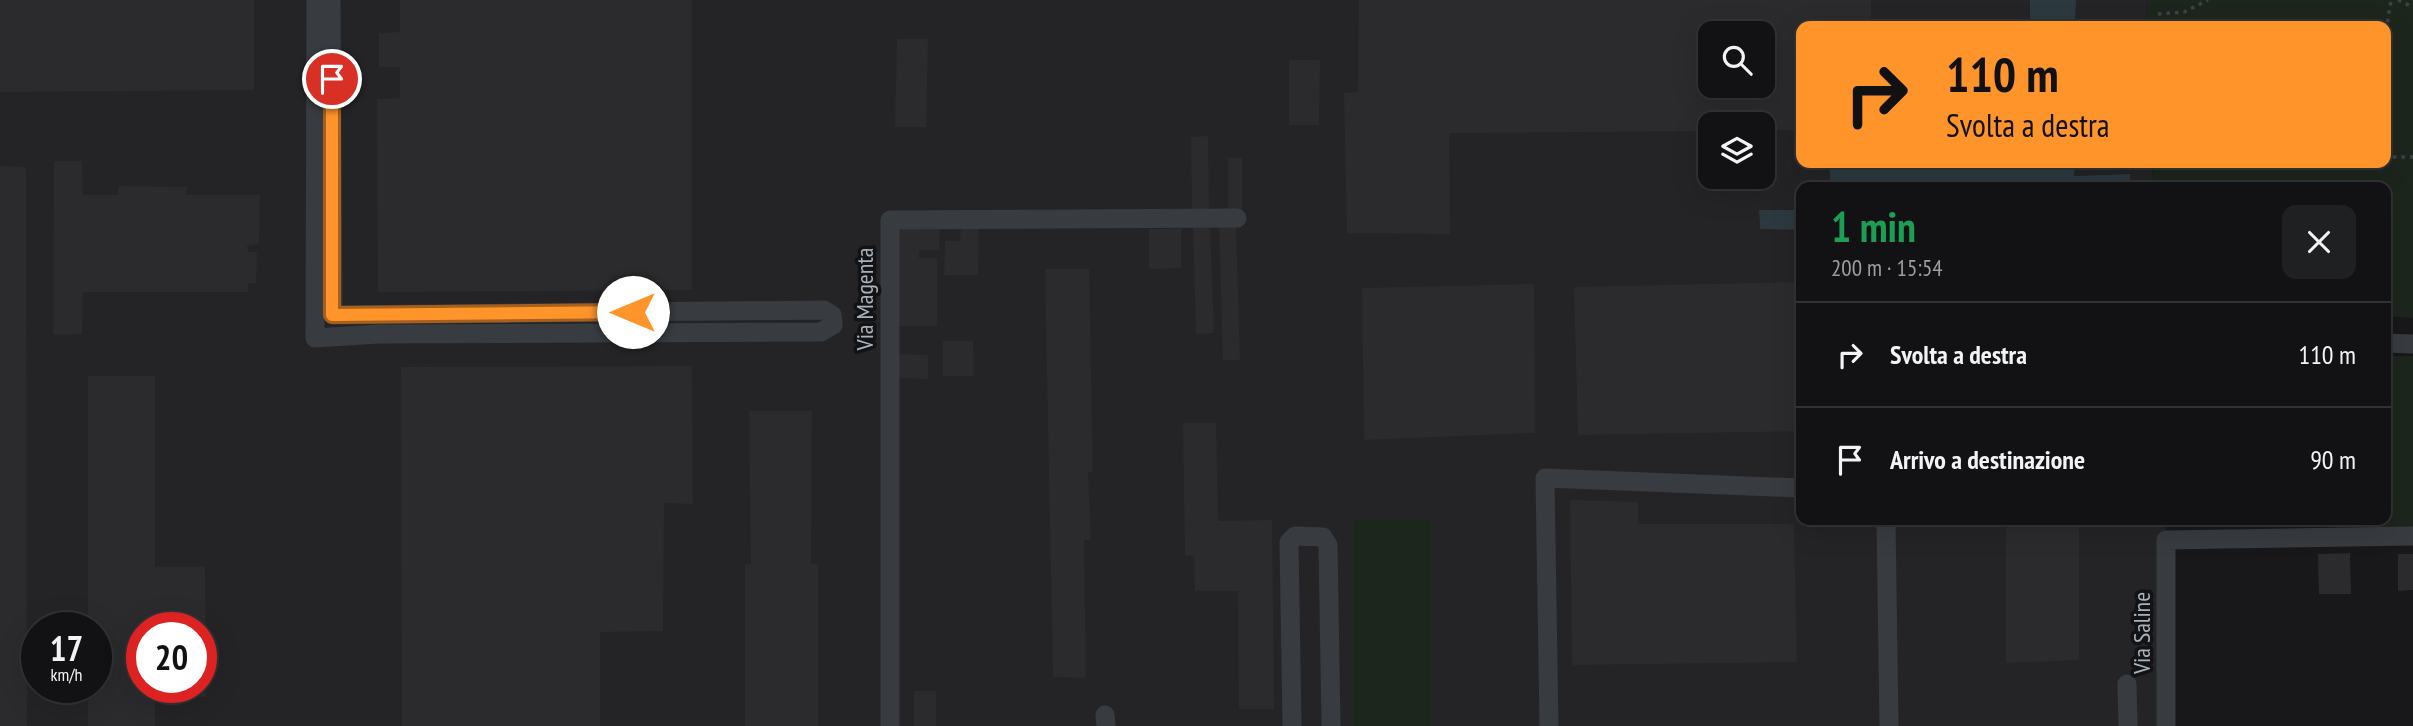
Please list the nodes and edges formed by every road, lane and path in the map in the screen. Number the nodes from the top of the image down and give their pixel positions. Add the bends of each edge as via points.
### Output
1 (316, 0) edge
2 (331, 0) edge
3 (2208, 0) edge
4 (2391, 0) edge
5 (2398, 0) edge
6 (2413, 7) edge
7 (2158, 13) dead end
8 (2388, 21) edge
9 (2391, 156) edge
10 (2413, 157) edge
11 (1237, 218) dead end
12 (2391, 343) edge
13 (2413, 344) edge
14 (1796, 488) edge
15 (1886, 525) edge
16 (2364, 528) edge
17 (2413, 536) edge
18 (2127, 684) dead end
19 (890, 726) edge
20 (1292, 726) edge
21 (1331, 726) edge
22 (1549, 726) edge
23 (1889, 726) edge
24 (2128, 726) edge
25 (2166, 726) edge

1 - 2 street via 315,338 821,332 833,325 832,315 824,310 332,315
3 - 7 path via 2184,12
4 - 8 path
5 - 6 path
9 - 10 path
11 - 19 street, Via Magenta via 890,220
12 - 13 street
14 - 22 street via 1545,478
15 - 23 street
16 - 17 street
16 - 25 street, Via Saline via 2166,540
18 - 24 street
20 - 21 street via 1289,542 1295,536 1323,537 1328,545

